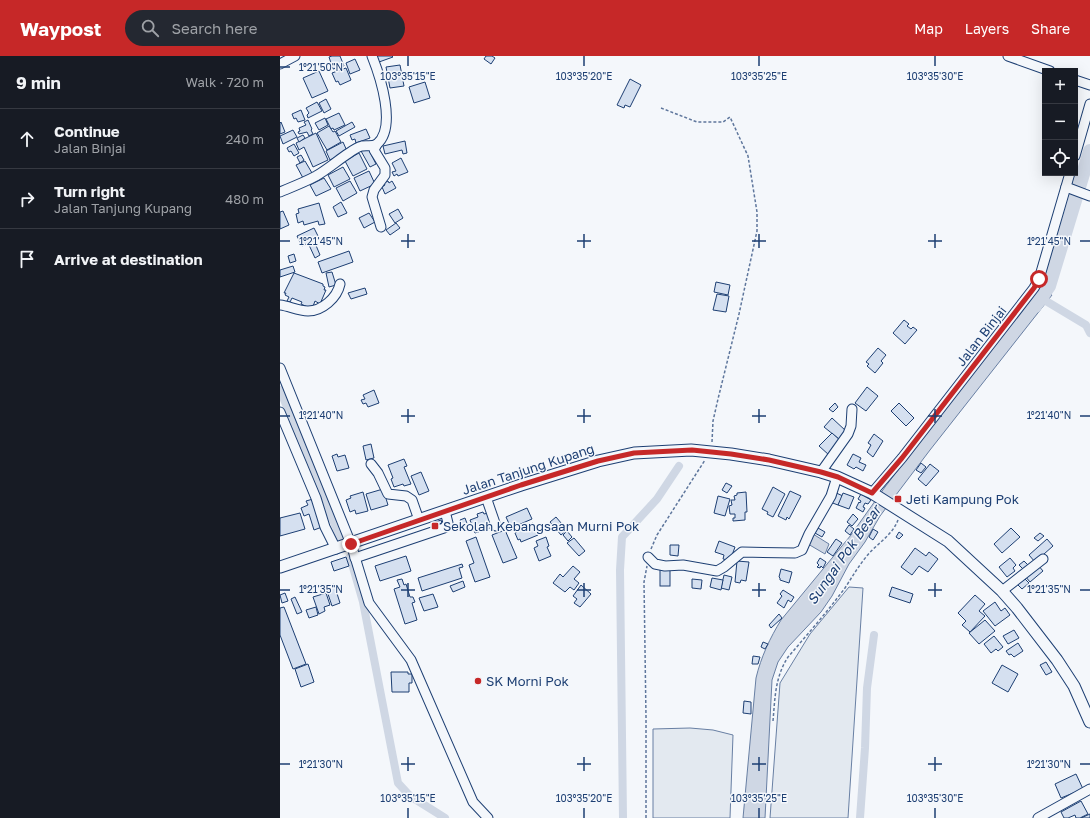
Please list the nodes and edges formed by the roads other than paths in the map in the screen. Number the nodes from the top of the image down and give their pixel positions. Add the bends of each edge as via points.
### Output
1 (295, 56) edge
2 (372, 56) edge
3 (1008, 56) edge
4 (280, 64) edge
5 (1042, 68) edge
6 (1078, 81) edge
7 (1090, 85) edge
8 (1090, 104) edge
9 (377, 144) junction
10 (1078, 146) edge
11 (1070, 176) edge
12 (1069, 188) junction
13 (280, 192) edge
14 (1089, 195) edge
15 (381, 227) dead end
16 (340, 284) dead end
17 (280, 305) edge
18 (280, 368) edge
19 (852, 409) dead end
20 (280, 412) edge
21 (371, 464) dead end
22 (821, 472) junction
23 (838, 477) junction
24 (872, 493) junction
25 (486, 497) junction
26 (445, 511) junction
27 (419, 520) junction
28 (496, 526) dead end
29 (351, 544) junction
30 (336, 549) junction
31 (648, 557) road end
32 (355, 558) junction
33 (1043, 559) dead end
34 (280, 568) edge
35 (1002, 590) junction
36 (1090, 722) edge
37 (1090, 789) edge
38 (488, 818) edge
39 (1038, 818) edge

1 - 4 street
2 - 9 street via 379,73 386,114 384,133
3 - 5 street
6 - 7 street
8 - 10 street
9 - 13 street via 354,149 316,176
9 - 15 street via 374,150 385,168 385,175 372,197
11 - 12 street, Jalan Binjai
12 - 14 street
12 - 24 street, Jalan Binjai via 1034,288 907,452
16 - 17 street via 337,294 316,309 307,311
18 - 29 street
19 - 22 street via 848,434
20 - 30 street
21 - 27 street via 386,492 406,496 412,500
22 - 23 main road, Jalan Tanjung Kupang
22 - 25 main road, Jalan Tanjung Kupang via 769,460 711,451 634,453 598,461
23 - 24 main road, Jalan Tanjung Kupang
23 - 31 street via 831,496 799,552 742,552 717,571 683,564 655,564
24 - 35 main road, Jalan Tanjung Kupang via 948,541
25 - 26 main road, Jalan Tanjung Kupang
25 - 28 street
26 - 27 main road, Jalan Tanjung Kupang
26 - 32 street via 448,523 446,527
27 - 29 main road, Jalan Tanjung Kupang
29 - 30 main road, Jalan Tanjung Kupang
29 - 32 street
30 - 34 main road, Jalan Tanjung Kupang
32 - 38 street via 369,603 411,660 473,802
33 - 35 street
35 - 36 main road, Jalan Tanjung Kupang via 1057,660 1074,686
37 - 39 street

